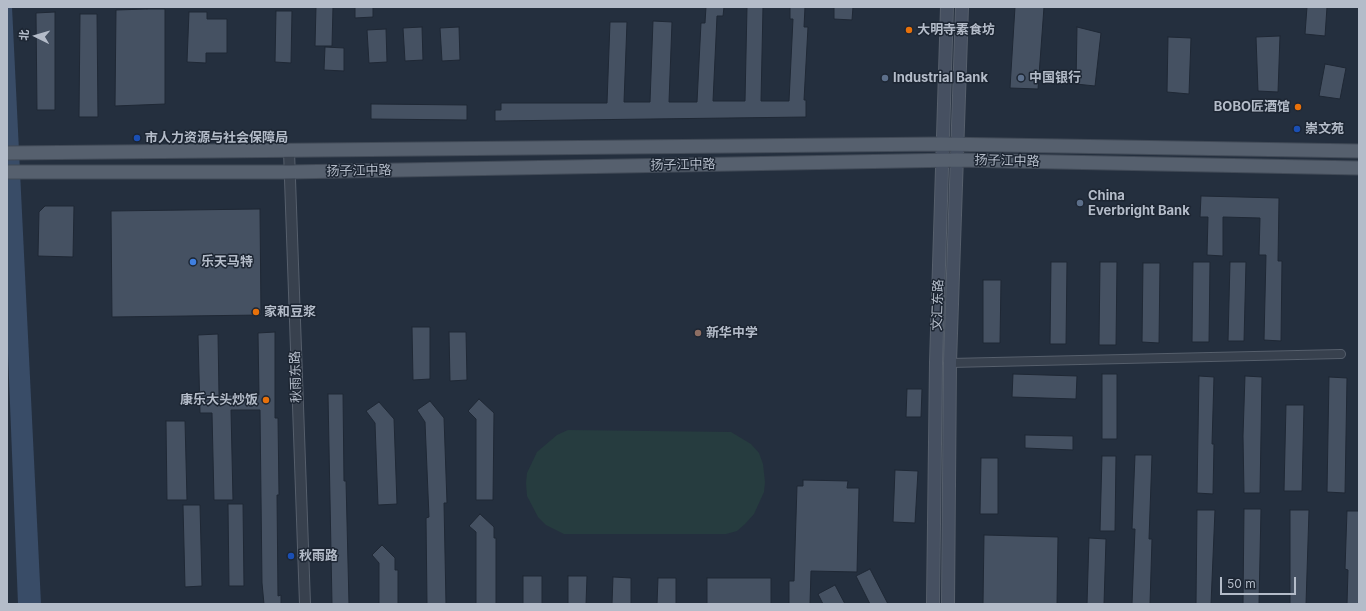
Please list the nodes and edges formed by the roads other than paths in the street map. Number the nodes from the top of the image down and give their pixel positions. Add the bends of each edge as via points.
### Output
1 (946, 7) edge
2 (962, 7) edge
3 (941, 144) junction
4 (957, 144) junction
5 (289, 151) junction
6 (1359, 151) edge
7 (7, 154) edge
8 (941, 160) junction
9 (957, 160) junction
10 (1359, 168) edge
11 (7, 172) edge
12 (289, 172) junction
13 (1341, 354) dead end
14 (950, 363) junction
15 (305, 604) edge
16 (933, 604) edge
17 (948, 604) edge

1 - 3 main road, 文汇东路
2 - 4 main road, 文汇东路
3 - 4 main road, 扬子江中路
3 - 5 main road, 扬子江中路
3 - 8 main road, 文汇东路
4 - 6 main road, 扬子江中路
4 - 9 main road, 文汇东路
5 - 7 main road, 扬子江中路
5 - 12 street, 秋雨东路
8 - 9 main road, 扬子江中路
8 - 12 main road, 扬子江中路
8 - 16 main road, 文汇东路
9 - 10 main road, 扬子江中路
9 - 14 main road, 文汇东路
11 - 12 main road, 扬子江中路
12 - 15 street, 秋雨东路
13 - 14 street
14 - 17 main road, 文汇东路

